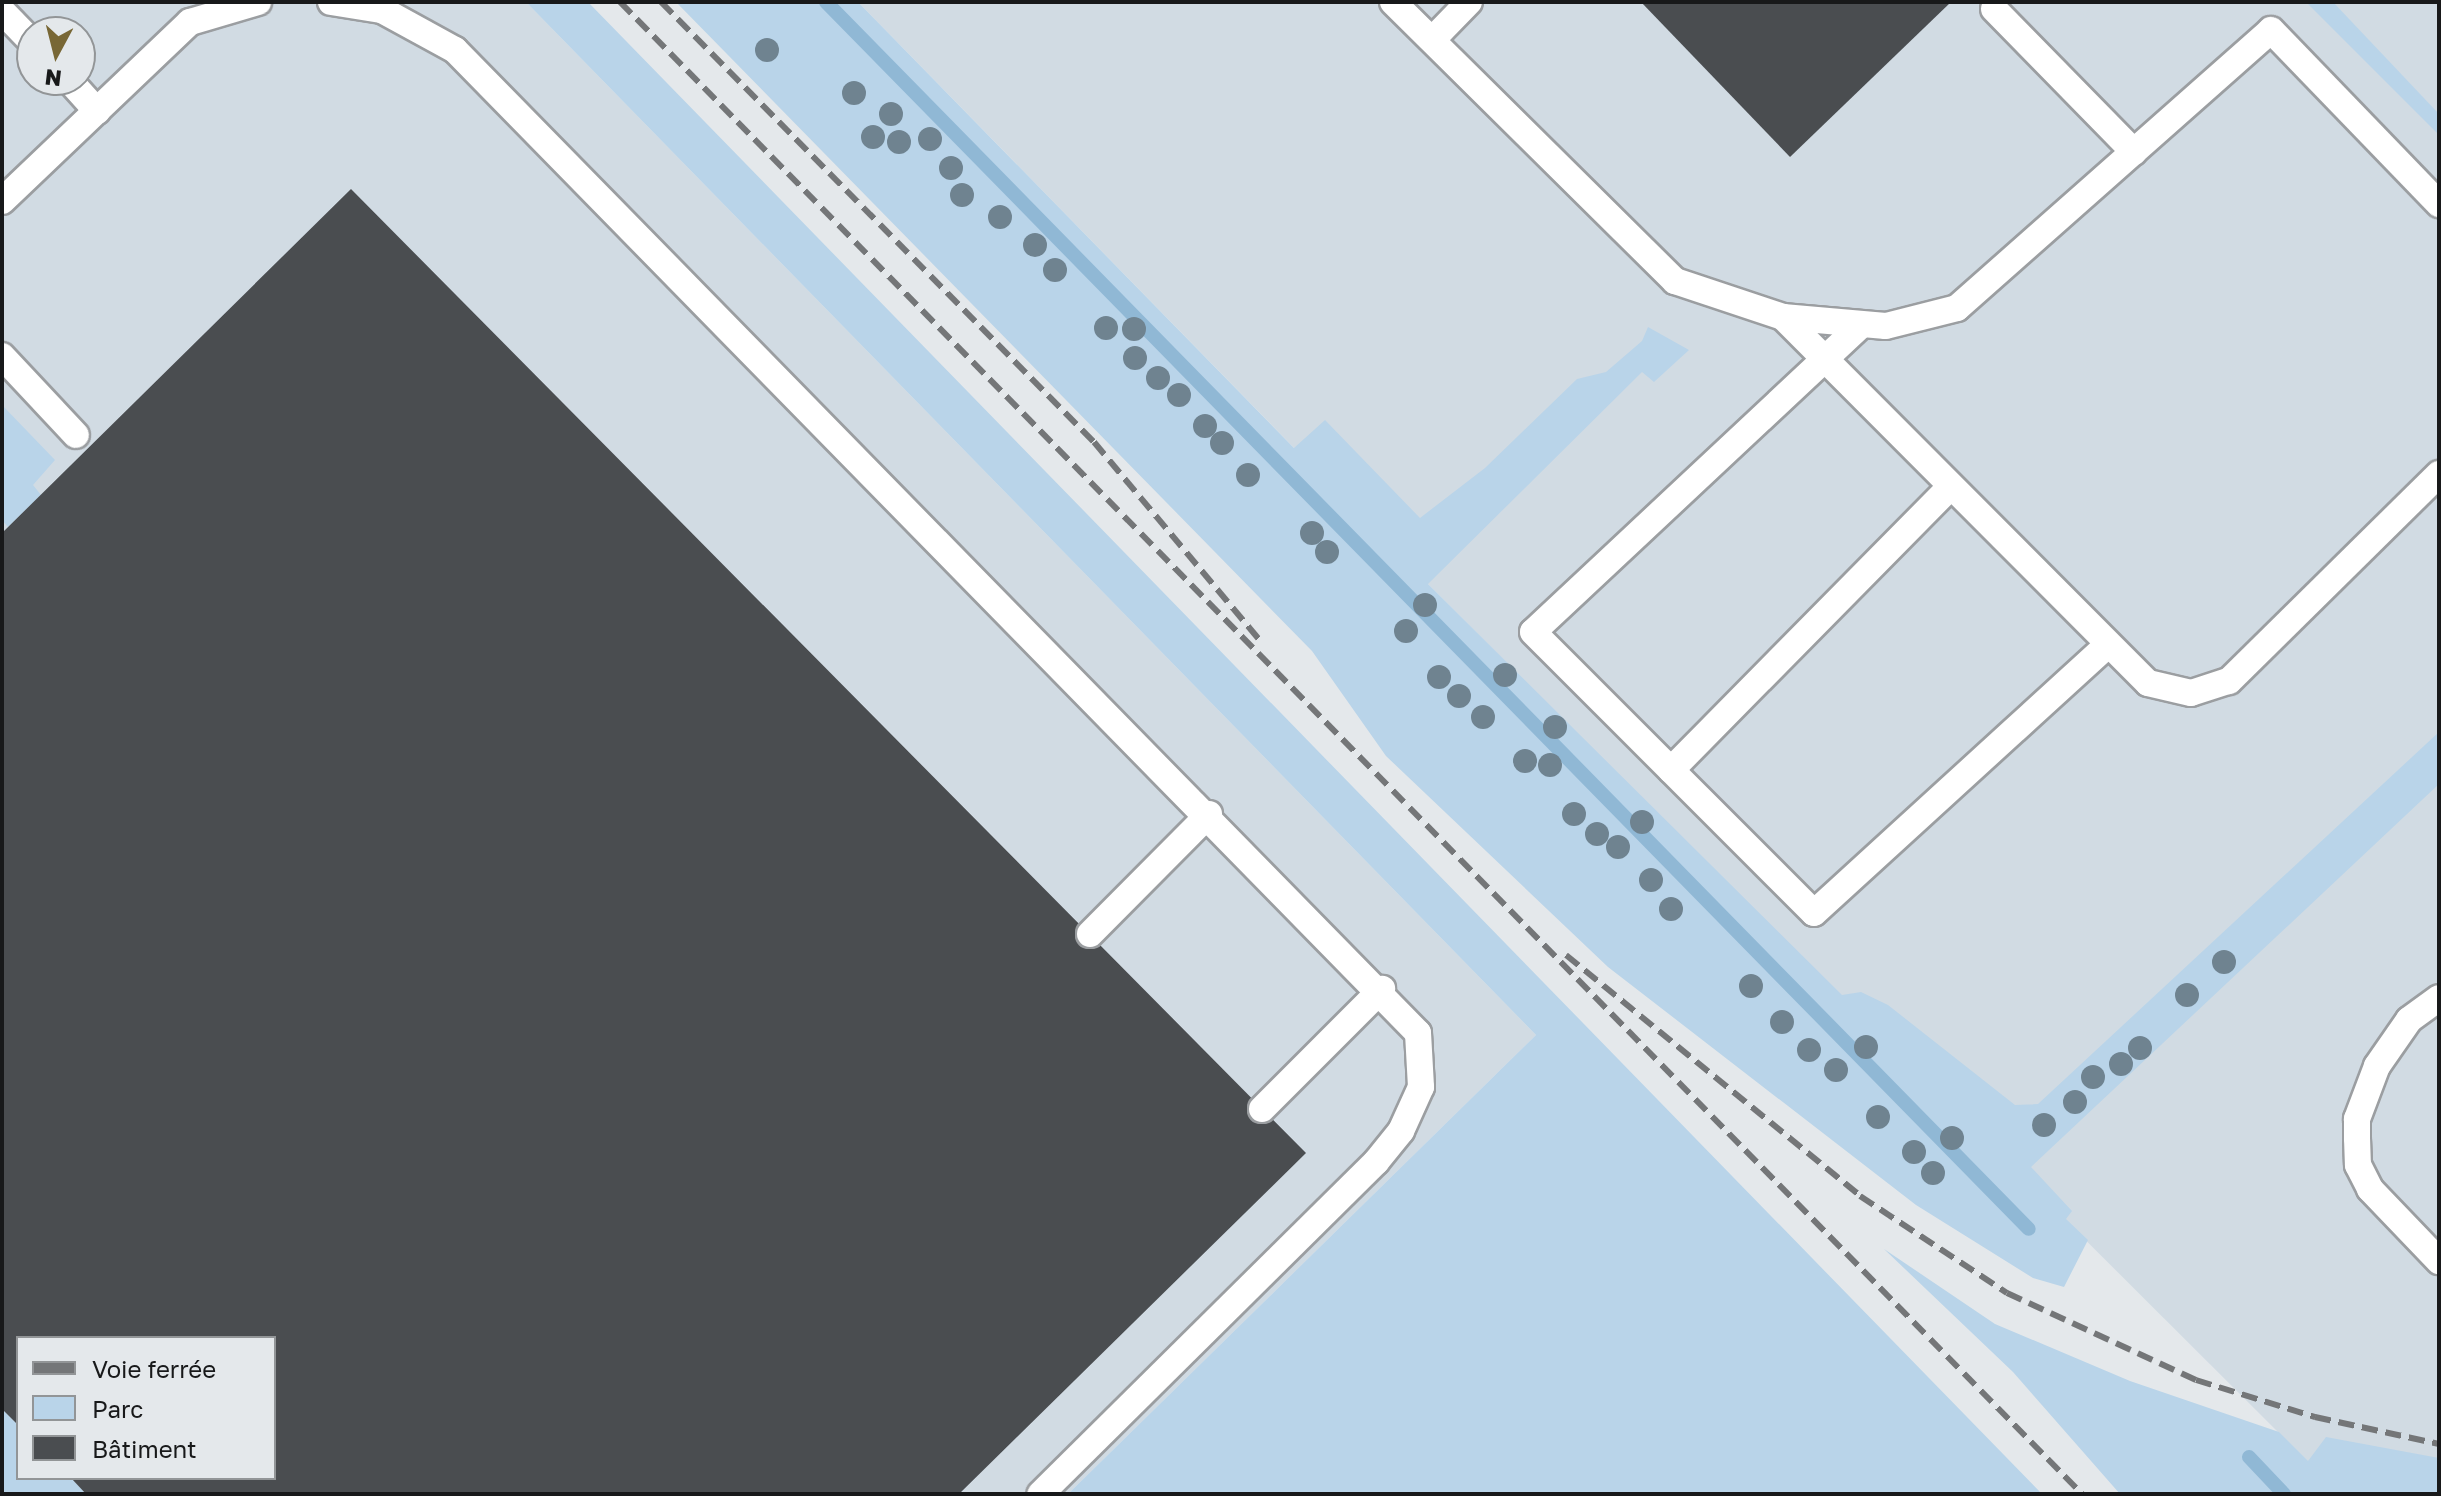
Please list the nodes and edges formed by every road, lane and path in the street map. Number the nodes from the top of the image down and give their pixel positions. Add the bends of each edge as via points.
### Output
1 (258, 2) edge
2 (331, 2) edge
3 (1393, 2) edge
4 (1469, 2) edge
5 (1994, 9) dead end
6 (2, 11) edge
7 (16, 25) edge
8 (1432, 40) junction
9 (83, 96) edge
10 (97, 111) junction
11 (2134, 152) junction
12 (2, 201) edge
13 (2439, 204) edge
14 (1783, 317) junction
15 (1859, 327) junction
16 (2, 356) edge
17 (1821, 357) junction
18 (76, 435) dead end
19 (2439, 474) edge
20 (1949, 488) junction
21 (2105, 647) junction
22 (1671, 770) junction
23 (1209, 814) junction
24 (1090, 934) dead end
25 (1382, 989) junction
26 (2439, 998) edge
27 (1262, 1109) dead end
28 (2439, 1261) edge
29 (1040, 1494) edge

1 - 10 lane via 190,22
2 - 23 lane via 382,10 455,50
3 - 8 lane
4 - 8 lane
5 - 11 lane
6 - 7 lane
8 - 14 lane via 1675,281
9 - 10 lane
10 - 12 lane
11 - 13 lane via 2271,30
11 - 15 lane via 1957,308
14 - 15 lane
14 - 17 lane
15 - 17 lane
16 - 18 lane
17 - 20 lane
17 - 22 lane via 1533,632
19 - 21 lane via 2229,681 2207,692 2148,683
20 - 21 lane
20 - 22 lane
21 - 22 lane via 1814,913
23 - 24 lane
23 - 25 lane
25 - 27 lane
25 - 29 lane via 1407,1015 1424,1055 1421,1087 1401,1131 1352,1188
26 - 28 lane via 2409,1020 2377,1066 2357,1119 2357,1138 2358,1165 2370,1189

